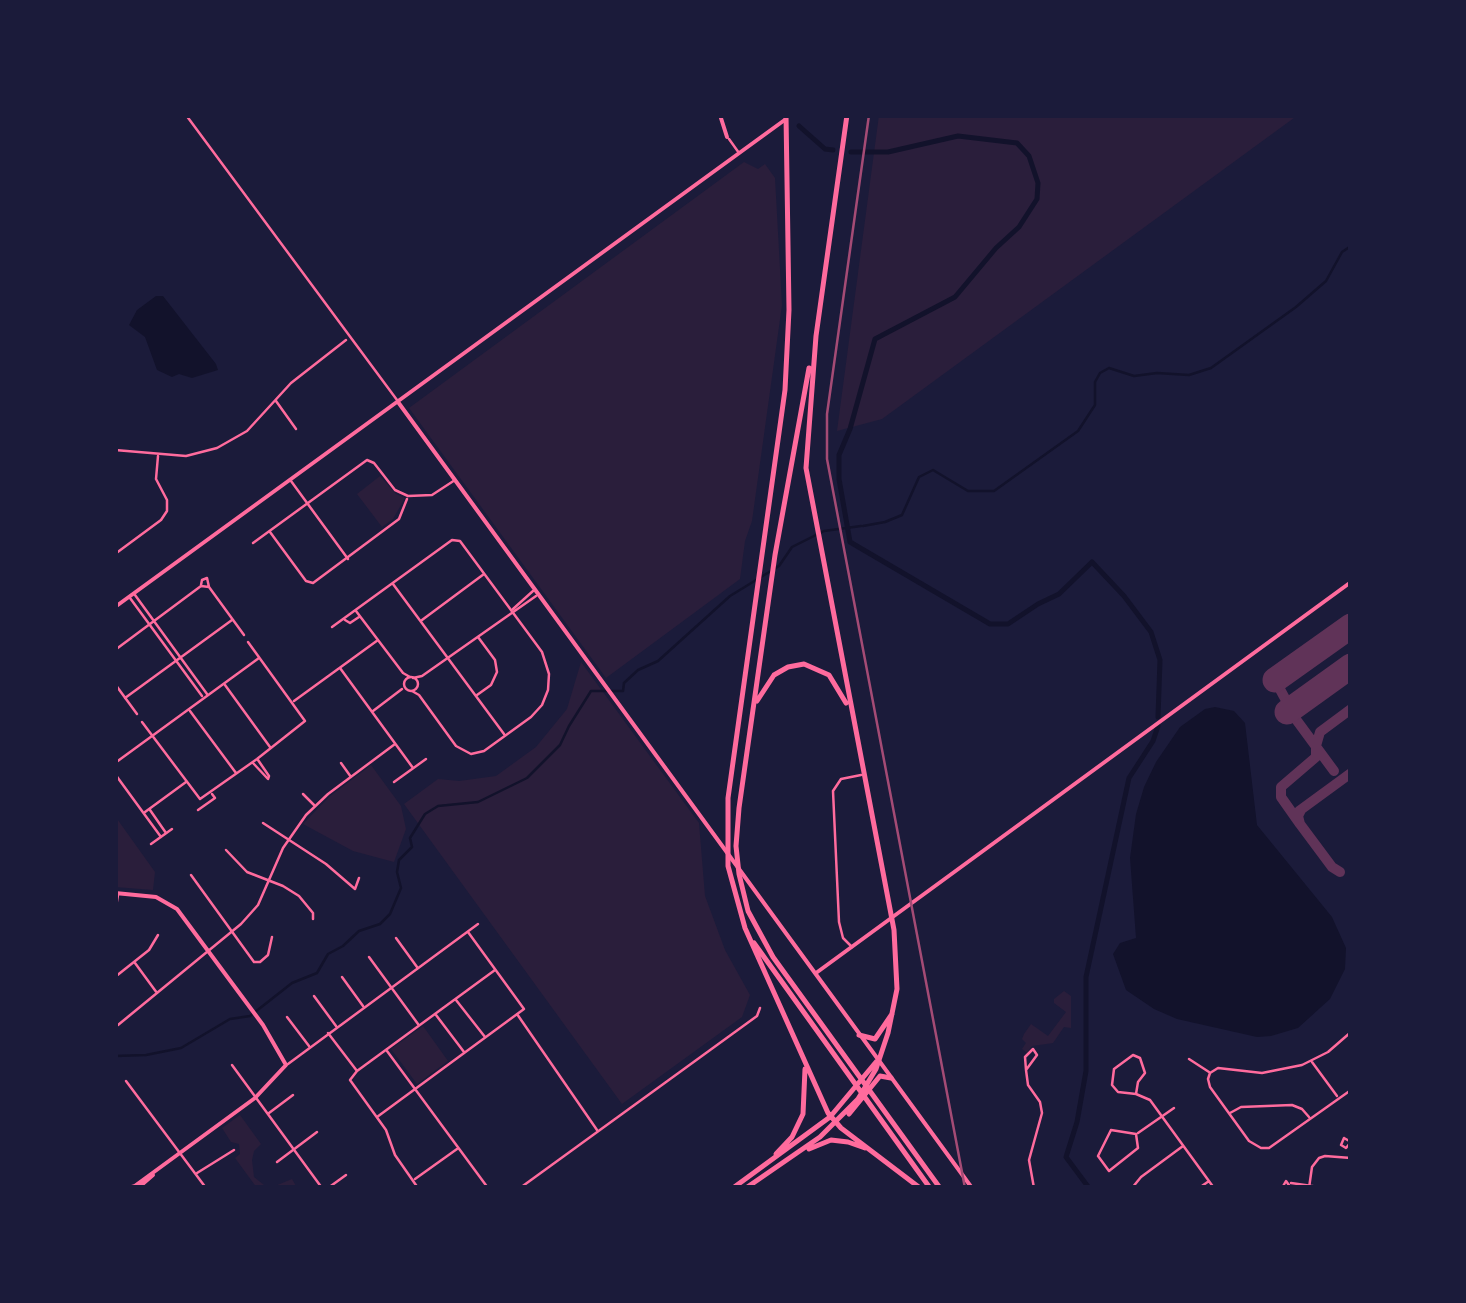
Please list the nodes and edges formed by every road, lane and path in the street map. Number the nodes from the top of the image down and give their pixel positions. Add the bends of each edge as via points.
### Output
1 (186, 115) edge
2 (720, 115) edge
3 (847, 115) edge
4 (786, 117) edge
5 (728, 137) joint
6 (740, 154) junction
7 (816, 336) junction
8 (349, 338) junction
9 (275, 400) junction
10 (398, 402) junction
11 (296, 429) dead end
12 (115, 450) edge
13 (158, 454) junction
14 (456, 479) junction
15 (290, 480) junction
16 (408, 496) junction
17 (307, 504) junction
18 (270, 531) junction
19 (253, 542) dead end
20 (115, 554) edge
21 (348, 558) junction
22 (485, 574) junction
23 (1351, 582) edge
24 (393, 584) junction
25 (538, 591) junction
26 (132, 595) junction
27 (115, 607) edge
28 (356, 610) junction
29 (512, 610) junction
30 (360, 616) junction
31 (344, 618) junction
32 (232, 620) junction
33 (421, 620) junction
34 (151, 622) junction
35 (332, 627) dead end
36 (244, 636) dead end
37 (477, 636) junction
38 (378, 640) junction
39 (248, 642) dead end
40 (115, 650) edge
41 (181, 657) junction
42 (260, 658) junction
43 (448, 658) junction
44 (176, 661) junction
45 (340, 668) junction
46 (402, 673) junction
47 (422, 676) junction
48 (412, 678) junction
49 (224, 683) junction
50 (115, 684) edge
51 (404, 684) junction
52 (418, 686) junction
53 (410, 691) junction
54 (400, 692) junction
55 (206, 696) junction
56 (419, 696) junction
57 (476, 696) junction
58 (125, 698) junction
59 (292, 702) junction
60 (754, 708) junction
61 (188, 709) junction
62 (850, 710) junction
63 (372, 712) junction
64 (137, 714) dead end
65 (142, 722) dead end
66 (152, 736) junction
67 (505, 736) junction
68 (395, 744) junction
69 (271, 749) junction
70 (257, 759) junction
71 (426, 759) dead end
72 (115, 763) edge
73 (252, 763) junction
74 (341, 764) dead end
75 (413, 768) junction
76 (115, 774) edge
77 (236, 774) junction
78 (862, 775) junction
79 (351, 777) junction
80 (186, 782) junction
81 (394, 782) dead end
82 (211, 793) junction
83 (303, 794) dead end
84 (315, 806) junction
85 (149, 809) junction
86 (198, 810) dead end
87 (144, 813) junction
88 (263, 823) dead end
89 (172, 829) dead end
90 (166, 833) junction
91 (161, 837) junction
92 (288, 839) junction
93 (151, 844) dead end
94 (226, 850) dead end
95 (191, 876) dead end
96 (359, 878) dead end
97 (268, 881) junction
98 (116, 894) edge
99 (115, 914) edge
100 (891, 918) junction
101 (314, 919) dead end
102 (478, 924) dead end
103 (745, 928) junction
104 (232, 932) junction
105 (468, 932) junction
106 (158, 935) dead end
107 (272, 937) dead end
108 (396, 938) dead end
109 (843, 938) junction
110 (852, 947) junction
111 (207, 950) junction
112 (843, 954) junction
113 (369, 957) dead end
114 (134, 962) junction
115 (418, 968) junction
116 (496, 969) junction
117 (816, 973) junction
118 (115, 977) edge
119 (342, 977) dead end
120 (391, 988) junction
121 (159, 994) junction
122 (314, 996) dead end
123 (456, 998) junction
124 (364, 1007) junction
125 (760, 1008) dead end
126 (894, 1012) junction
127 (435, 1014) junction
128 (517, 1014) junction
129 (287, 1017) dead end
130 (118, 1025) dead end
131 (419, 1026) junction
132 (336, 1027) junction
133 (1351, 1032) edge
134 (328, 1033) junction
135 (859, 1035) junction
136 (485, 1038) junction
137 (310, 1047) junction
138 (386, 1049) junction
139 (464, 1053) junction
140 (1189, 1059) dead end
141 (878, 1060) junction
142 (1311, 1061) junction
143 (803, 1062) junction
144 (232, 1065) dead end
145 (286, 1065) junction
146 (850, 1070) junction
147 (1026, 1070) dead end
148 (357, 1071) junction
149 (1210, 1073) junction
150 (891, 1078) junction
151 (126, 1082) dead end
152 (416, 1089) junction
153 (1351, 1090) edge
154 (1136, 1094) junction
155 (293, 1095) dead end
156 (255, 1098) junction
157 (1338, 1098) junction
158 (873, 1103) junction
159 (1174, 1108) dead end
160 (268, 1114) junction
161 (1229, 1114) junction
162 (377, 1117) junction
163 (830, 1117) junction
164 (1162, 1117) junction
165 (842, 1118) junction
166 (1310, 1118) junction
167 (836, 1124) junction
168 (598, 1131) junction
169 (318, 1132) dead end
170 (1136, 1134) junction
171 (1184, 1145) junction
172 (458, 1148) junction
173 (1344, 1148) dead end
174 (294, 1149) junction
175 (234, 1150) dead end
176 (872, 1152) junction
177 (180, 1153) junction
178 (1344, 1157) junction
179 (1351, 1158) edge
180 (277, 1162) dead end
181 (769, 1162) junction
182 (196, 1174) junction
183 (346, 1174) dead end
184 (763, 1176) junction
185 (1210, 1180) junction
186 (413, 1181) junction
187 (1291, 1186) edge
188 (1309, 1187) edge
189 (133, 1188) edge
190 (206, 1188) edge
191 (322, 1188) edge
192 (328, 1188) edge
193 (418, 1188) edge
194 (488, 1188) edge
195 (520, 1188) edge
196 (733, 1188) edge
197 (746, 1188) edge
198 (920, 1188) edge
199 (930, 1188) edge
200 (940, 1188) edge
201 (972, 1188) edge
202 (1034, 1188) edge
203 (1132, 1188) edge
204 (1199, 1188) edge
205 (1214, 1188) edge
206 (1282, 1188) edge
207 (1326, 1188) edge

1 - 8 street
2 - 5 street
3 - 7 highway
4 - 6 street
4 - 103 highway via 789,325 782,413 726,834
5 - 6 street
6 - 10 street
7 - 60 highway
7 - 62 highway via 805,455
8 - 9 street
8 - 10 street
9 - 11 street
9 - 13 street via 247,431 217,448 190,456
10 - 14 street
10 - 15 street
12 - 13 street
13 - 20 street via 156,474 167,511
14 - 16 street via 432,494
14 - 25 street
15 - 17 street
15 - 26 street
16 - 17 street via 392,488 370,460
16 - 21 street via 399,519
17 - 18 street
17 - 21 street
18 - 19 street
18 - 21 street via 306,580 315,582
22 - 24 street via 457,539
22 - 29 street
22 - 33 street
23 - 100 street
24 - 28 street
24 - 33 street
25 - 29 street
25 - 117 street
26 - 27 street
26 - 34 street
28 - 30 street
28 - 31 street
29 - 37 street
29 - 67 street via 545,657 549,683 537,711
30 - 31 street via 349,624
30 - 38 street
31 - 35 street
32 - 34 street via 201,586
32 - 36 street
32 - 41 street
33 - 43 street
34 - 40 street
34 - 41 street
34 - 44 street
37 - 43 street
37 - 57 street via 497,672
38 - 45 street
38 - 46 street
39 - 42 street
41 - 44 street
41 - 55 street
42 - 49 street
42 - 59 street
43 - 47 street
43 - 57 street
44 - 55 street
44 - 58 street
45 - 59 street
45 - 63 street
46 - 48 street
46 - 51 street
47 - 48 street
47 - 52 street
48 - 51 street
48 - 52 street
49 - 55 street
49 - 69 street
50 - 58 street
51 - 53 street
51 - 54 street
52 - 53 street
52 - 56 street
53 - 54 street
53 - 56 street
54 - 63 street
55 - 61 street
56 - 67 street via 462,751 482,752
57 - 67 street
58 - 64 street
59 - 69 street via 304,724
60 - 62 highway via 774,675 804,664 830,675
60 - 146 highway via 736,835 745,900 764,944
61 - 66 street
61 - 77 street
62 - 78 highway
63 - 68 street
65 - 66 street
66 - 72 street
66 - 80 street
68 - 75 street
68 - 79 street
69 - 70 street
70 - 73 street
70 - 73 street via 268,780
71 - 75 street
73 - 77 street
74 - 79 street
75 - 81 street
76 - 87 street
77 - 82 street
78 - 100 highway
78 - 109 street via 844,777 833,791
79 - 84 street
80 - 82 street via 200,798
80 - 85 street
82 - 86 street via 214,798
83 - 84 street
84 - 92 street
85 - 87 street
85 - 90 street
87 - 91 street
88 - 92 street
89 - 90 street
90 - 91 street
91 - 93 street
92 - 96 street via 355,889
92 - 97 street
94 - 97 street via 239,866
95 - 104 street
97 - 101 street via 299,896
97 - 104 street via 258,905
98 - 99 street
98 - 111 street via 172,904
100 - 110 street
100 - 126 highway via 898,962
102 - 105 street
103 - 143 highway
103 - 146 highway
104 - 107 street via 258,963 271,950
104 - 111 street
105 - 115 street
105 - 116 street
106 - 114 street
108 - 115 street
109 - 110 street
109 - 112 street
110 - 112 street
111 - 121 street
111 - 145 street
112 - 117 street
113 - 120 street
114 - 118 street
114 - 121 street
115 - 120 street
116 - 123 street
116 - 128 street via 524,1009
117 - 135 street
119 - 124 street
120 - 124 street
120 - 131 street
121 - 130 street
122 - 132 street
123 - 127 street
123 - 136 street
124 - 132 street
125 - 168 street
126 - 135 highway via 875,1038
126 - 141 highway
127 - 131 street
127 - 139 street
128 - 136 street
128 - 168 street
129 - 137 street
131 - 138 street
132 - 134 street
133 - 142 street
134 - 137 street
134 - 148 street
135 - 141 street
136 - 139 street
137 - 145 street
138 - 148 street
138 - 152 street
139 - 152 street
140 - 149 street
141 - 150 street
141 - 163 highway
141 - 165 highway
142 - 149 street via 1276,1072
142 - 157 street
143 - 163 highway
143 - 181 highway via 803,1114
144 - 156 street
145 - 156 street
146 - 158 highway
147 - 202 street via 1042,1112 1028,1160
148 - 162 street via 350,1080
149 - 161 street via 1209,1084
150 - 165 highway via 879,1077
150 - 201 street
151 - 177 street
152 - 162 street
152 - 172 street
153 - 157 street
154 - 154 street via 1112,1085 1116,1066 1132,1055 1146,1069
154 - 164 street
155 - 160 street
156 - 160 street
156 - 177 street
157 - 166 street
158 - 199 highway
158 - 200 highway
159 - 164 street
160 - 174 street
161 - 166 street via 1241,1107 1292,1104
161 - 166 street via 1261,1148
162 - 186 street
163 - 167 highway
163 - 181 highway
164 - 170 street
164 - 171 street
165 - 167 highway
167 - 176 highway
167 - 184 highway
168 - 195 street
169 - 174 street
170 - 170 street via 1107,1132 1098,1156 1108,1170 1136,1152
171 - 185 street
171 - 203 street
172 - 186 street
172 - 194 street
173 - 178 street
174 - 180 street
174 - 191 street
175 - 182 street
176 - 184 highway via 828,1140
176 - 198 highway
177 - 182 street
177 - 189 street
178 - 179 street
178 - 188 street via 1319,1158
181 - 196 highway
182 - 190 street
183 - 192 street
184 - 197 highway
185 - 204 street
185 - 205 street
186 - 193 street
187 - 188 street
187 - 206 street via 1284,1181
188 - 207 street

